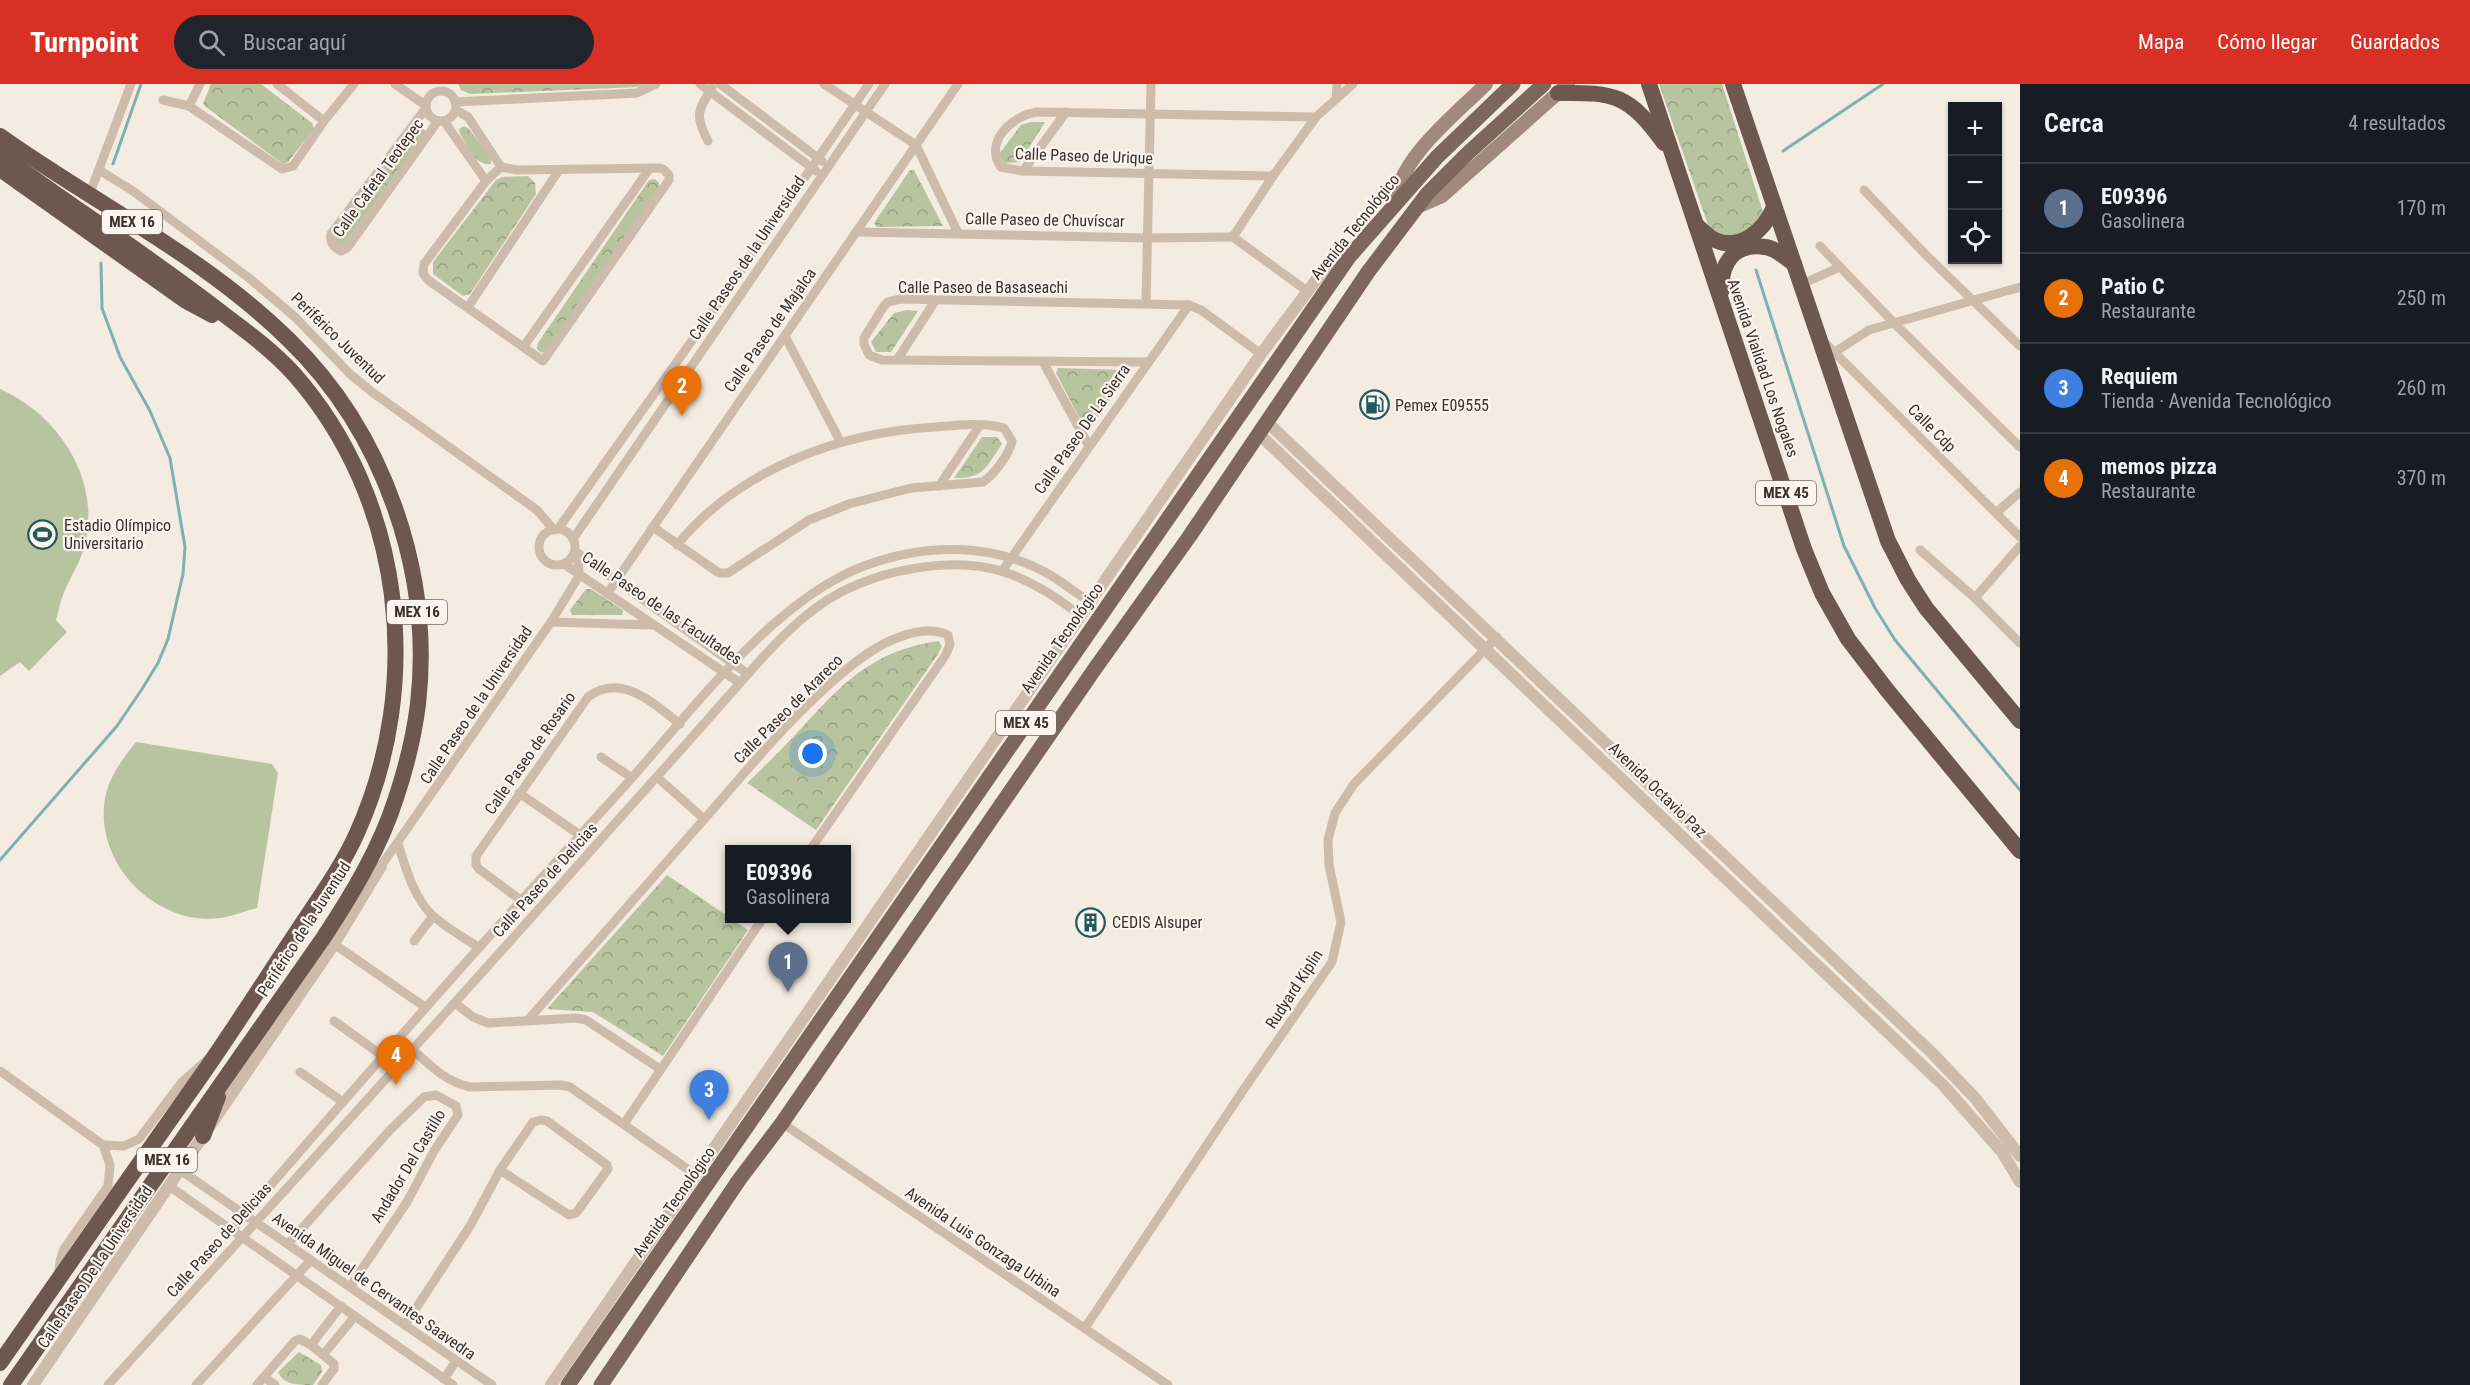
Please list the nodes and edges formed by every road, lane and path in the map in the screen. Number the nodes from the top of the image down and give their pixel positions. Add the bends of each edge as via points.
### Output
1 (131, 84) edge
2 (200, 84) edge
3 (277, 84) edge
4 (354, 84) edge
5 (395, 84) edge
6 (425, 84) edge
7 (656, 84) edge
8 (700, 84) edge
9 (824, 84) edge
10 (869, 84) edge
11 (885, 84) edge
12 (958, 84) edge
13 (1151, 84) edge
14 (1337, 84) edge
15 (1353, 84) edge
16 (1486, 84) edge
17 (1513, 84) edge
18 (1649, 84) edge
19 (1733, 84) edge
20 (715, 86) edge
21 (1557, 87) edge
22 (442, 89) edge
23 (1336, 99) junction
24 (163, 100) dead end
25 (189, 106) junction
26 (455, 106) junction
27 (854, 106) junction
28 (425, 107) junction
29 (1066, 112) junction
30 (866, 113) junction
31 (1151, 113) junction
32 (1316, 117) junction
33 (324, 120) junction
34 (441, 121) junction
35 (0, 136) edge
36 (708, 141) dead end
37 (916, 145) junction
38 (0, 153) edge
39 (1672, 154) junction
40 (818, 158) junction
41 (828, 166) junction
42 (501, 167) junction
43 (811, 167) junction
44 (650, 168) junction
45 (0, 169) edge
46 (99, 170) junction
47 (559, 170) junction
48 (1023, 171) junction
49 (1150, 174) junction
50 (821, 175) junction
51 (1273, 176) junction
52 (486, 181) junction
53 (1864, 190) dead end
54 (90, 193) junction
55 (1394, 204) junction
56 (1774, 207) junction
57 (1696, 225) junction
58 (856, 232) junction
59 (958, 233) junction
60 (1233, 237) junction
61 (1149, 238) junction
62 (1820, 246) dead end
63 (1349, 257) junction
64 (1794, 264) junction
65 (1840, 267) junction
66 (1802, 284) junction
67 (2020, 287) edge
68 (1307, 291) junction
69 (1722, 300) junction
70 (1971, 300) junction
71 (935, 301) junction
72 (1146, 303) junction
73 (1189, 305) junction
74 (468, 307) junction
75 (708, 318) junction
76 (1895, 324) junction
77 (238, 325) junction
78 (720, 325) junction
79 (784, 336) junction
80 (1822, 341) junction
81 (524, 346) junction
82 (2020, 346) edge
83 (1835, 352) junction
84 (1261, 354) junction
85 (897, 360) junction
86 (1043, 362) junction
87 (1147, 362) junction
88 (980, 425) junction
89 (1263, 428) junction
90 (840, 441) junction
91 (1089, 446) junction
92 (2020, 447) edge
93 (601, 470) junction
94 (614, 478) junction
95 (939, 486) junction
96 (2020, 492) edge
97 (1996, 513) junction
98 (653, 527) junction
99 (556, 530) junction
100 (2020, 537) edge
101 (573, 539) junction
102 (677, 545) junction
103 (2020, 546) edge
104 (1920, 550) dead end
105 (576, 552) junction
106 (1011, 557) junction
107 (564, 564) junction
108 (1002, 571) junction
109 (579, 576) junction
110 (615, 582) junction
111 (607, 594) junction
112 (1975, 598) junction
113 (1089, 601) junction
114 (1080, 615) junction
115 (551, 622) junction
116 (652, 625) junction
117 (1497, 637) junction
118 (2020, 643) edge
119 (1486, 648) junction
120 (734, 664) junction
121 (726, 673) junction
122 (748, 674) junction
123 (740, 683) junction
124 (2020, 721) edge
125 (680, 724) junction
126 (601, 757) dead end
127 (657, 777) junction
128 (632, 778) junction
129 (519, 793) junction
130 (704, 819) junction
131 (580, 835) junction
132 (398, 844) junction
133 (813, 845) edge
134 (2020, 851) edge
135 (381, 866) junction
136 (522, 901) junction
137 (343, 908) junction
138 (433, 916) junction
139 (760, 923) edge
140 (414, 941) dead end
141 (334, 944) junction
142 (478, 947) junction
143 (847, 981) junction
144 (870, 997) junction
145 (456, 1003) junction
146 (425, 1007) junction
147 (528, 1020) junction
148 (334, 1021) dead end
149 (412, 1049) junction
150 (220, 1050) junction
151 (383, 1056) junction
152 (660, 1069) junction
153 (0, 1071) edge
154 (300, 1072) dead end
155 (226, 1075) junction
156 (342, 1102) junction
157 (782, 1123) junction
158 (624, 1124) junction
159 (203, 1136) junction
160 (103, 1144) junction
161 (2020, 1156) edge
162 (180, 1170) junction
163 (500, 1170) junction
164 (696, 1175) junction
165 (2020, 1182) edge
166 (170, 1186) junction
167 (245, 1215) junction
168 (255, 1222) junction
169 (232, 1230) junction
170 (242, 1237) junction
171 (288, 1244) junction
172 (311, 1260) junction
173 (297, 1276) junction
174 (59, 1278) junction
175 (350, 1287) junction
176 (340, 1306) junction
177 (355, 1316) junction
178 (405, 1325) junction
179 (1085, 1328) junction
180 (311, 1345) junction
181 (323, 1355) junction
182 (456, 1360) junction
183 (0, 1363) edge
184 (264, 1377) junction
185 (444, 1379) junction
186 (11, 1385) edge
187 (33, 1385) edge
188 (108, 1385) edge
189 (196, 1385) edge
190 (257, 1385) edge
191 (275, 1385) edge
192 (322, 1385) edge
193 (453, 1385) edge
194 (492, 1385) edge
195 (551, 1385) edge
196 (568, 1385) edge
197 (601, 1385) edge
198 (1168, 1385) edge

1 - 46 street
2 - 25 street
3 - 33 street
4 - 33 street
5 - 28 street
6 - 22 street
7 - 26 street via 637,93
8 - 20 street
9 - 27 street
10 - 27 street, Calle Paseos de la Universidad
11 - 30 street, Calle Paseos de la Universidad
12 - 37 street, Calle Paseo de Majalca
13 - 31 street
14 - 23 street
15 - 23 street
16 - 55 main road via 1406,168
17 - 55 main road, Avenida Tecnológico / MEX 45
18 - 39 highway, Avenida Vialidad Los Nogales / MEX 45
19 - 56 highway
20 - 36 street via 698,113
20 - 40 street
20 - 43 street
21 - 39 highway via 1622,100 1647,122
21 - 89 main road, MEX 45 via 1468,153 1427,194 1368,272
22 - 26 street via 451,95
22 - 28 street via 428,98
23 - 32 street
24 - 25 street
25 - 33 street via 282,169 293,166
26 - 34 street via 452,117
26 - 42 street via 468,117
27 - 30 street
27 - 40 street, Calle Paseos de la Universidad
28 - 34 street via 430,117
28 - 34 street, Calle Cafetal Teotepec via 331,234 334,246 346,250
29 - 31 street, Calle Paseo de Urique
29 - 48 street
29 - 48 street, Calle Paseo de Urique via 1025,113 1003,133 994,151 998,163
30 - 37 street
30 - 41 street, Calle Paseos de la Universidad
31 - 32 street, Calle Paseo de Urique
31 - 49 street
32 - 51 street
34 - 52 street
35 - 54 highway, Periférico de la Juventud / MEX 16
37 - 58 street, Calle Paseo de Majalca
37 - 59 street
38 - 77 highway
39 - 57 highway, Avenida Vialidad Los Nogales / MEX 45
40 - 41 street
40 - 43 street, Calle Paseos de la Universidad
41 - 50 street, Calle Paseos de la Universidad
42 - 47 street
42 - 52 street
43 - 50 street
43 - 75 street, Calle Paseos de la Universidad
44 - 47 street
44 - 81 street
44 - 81 street via 663,169 669,180 543,360
45 - 77 highway, MEX 16 via 186,301
46 - 54 street
46 - 99 street, Periférico Juventud via 249,278 295,316 360,383 537,510
47 - 74 street
48 - 49 street, Calle Paseo de Urique
49 - 51 street, Calle Paseo de Urique
49 - 61 street
50 - 78 street, Calle Paseos de la Universidad
51 - 60 street
52 - 74 street via 424,264 423,273 428,280
53 - 70 street
54 - 137 highway, Periférico de la Juventud / MEX 16 via 215,278 289,340 342,402 399,517 417,606 418,704 396,800 375,851
55 - 63 main road, Avenida Tecnológico / MEX 45
56 - 57 highway via 1755,235 1738,241 1716,241
56 - 64 highway
57 - 69 highway, Avenida Vialidad Los Nogales / MEX 45
58 - 59 street, Calle Paseo de Chuvíscar
58 - 79 street, Calle Paseo de Majalca
59 - 61 street, Calle Paseo de Chuvíscar
60 - 61 street, Calle Paseo de Chuvíscar
60 - 68 street
61 - 72 street
62 - 65 street
63 - 68 street via 1325,268
63 - 143 main road, Avenida Tecnológico / MEX 45
64 - 66 highway
64 - 69 highway via 1765,247 1736,253 1721,272
65 - 66 street
65 - 76 street
66 - 80 highway
67 - 70 street
68 - 84 street
69 - 134 highway, Avenida Vialidad Los Nogales / MEX 45 via 1822,593 1848,639 1887,690
70 - 76 street
70 - 82 street
71 - 72 street, Calle Paseo de Basaseachi
71 - 85 street
71 - 85 street, Calle Paseo de Basaseachi via 893,300 877,315 864,338 866,350 873,358
72 - 73 street, Calle Paseo de Basaseachi
73 - 84 street, Calle Paseo de Basaseachi
73 - 87 street, Calle Paseo De La Sierra
74 - 81 street
75 - 78 street
75 - 93 street, Calle Paseos de la Universidad
76 - 83 street via 1869,330
76 - 92 street
77 - 150 highway, Periférico de la Juventud / MEX 16 via 294,374 350,458 382,541 395,607 397,648 390,729 355,837
78 - 94 street, Calle Paseos de la Universidad
79 - 90 street
79 - 98 street, Calle Paseo de Majalca
80 - 83 street, Calle Cdp
80 - 124 highway via 1888,541 1908,580 1926,608
83 - 97 street, Calle Cdp
84 - 113 street
85 - 86 street, Calle Paseo de Basaseachi
86 - 87 street, Calle Paseo de Basaseachi
86 - 91 street
87 - 91 street, Calle Paseo De La Sierra
88 - 90 street via 905,428
88 - 95 street
88 - 95 street via 1004,428 1012,441 1010,448 986,480
89 - 117 street, Avenida Octavio Paz
89 - 119 street, Avenida Octavio Paz
89 - 144 main road, MEX 45
90 - 102 street via 758,478 722,501
91 - 106 street, Calle Paseo De La Sierra
93 - 94 street
93 - 99 street, Calle Paseos de la Universidad
94 - 101 street, Calle Paseos de la Universidad
95 - 102 street via 883,494 809,520 728,573 719,573
96 - 97 street
97 - 100 street, Calle Cdp
98 - 102 street
98 - 110 street, Calle Paseo de Majalca
99 - 101 street via 567,532
99 - 107 street via 544,535 540,552 552,564
101 - 105 street
103 - 112 street
104 - 112 street
105 - 107 street
105 - 109 street
105 - 110 street, Calle Paseo de las Facultades
106 - 108 street, Calle Paseo De La Sierra
106 - 113 street, Calle Paseo de Delicias via 1046,573
106 - 120 street, Calle Paseo de Delicias via 945,549 904,553 862,566 834,579 793,607
107 - 109 street, Calle Paseo de las Facultades
108 - 114 street, Calle Paseo de Delicias via 1033,584
108 - 122 street, Calle Paseo de Delicias via 969,566 923,567 864,581 820,605
109 - 111 street, Calle Paseo de las Facultades
109 - 115 street, Calle Paseo de la Universidad
110 - 111 street, Calle Paseo de Majalca
110 - 120 street, Calle Paseo de las Facultades
111 - 116 street, Calle Paseo de las Facultades
112 - 118 street
113 - 114 street
114 - 164 street
115 - 116 street
115 - 132 street, Calle Paseo de la Universidad
116 - 121 street, Calle Paseo de las Facultades
117 - 119 street, Rudyard Kiplin
117 - 161 street, Avenida Octavio Paz via 1932,1053
119 - 165 street, Avenida Octavio Paz via 1944,1086 2002,1152
119 - 179 street, Rudyard Kiplin via 1354,784 1335,813 1328,840 1329,865 1341,922 1332,962
120 - 121 street, Calle Paseo de Delicias
120 - 122 street, Calle Paseo de las Facultades
121 - 123 street, Calle Paseo de las Facultades
121 - 125 street, Calle Paseo de Delicias
122 - 123 street, Calle Paseo de Delicias
123 - 127 street, Calle Paseo de Delicias
125 - 128 street, Calle Paseo de Delicias
125 - 129 street, Calle Paseo de Rosario via 627,688 596,690
126 - 128 street
127 - 130 street
127 - 145 street, Calle Paseo de Delicias
128 - 131 street, Calle Paseo de Delicias
129 - 131 street
129 - 136 street, Calle Paseo de Rosario via 475,861 483,873
130 - 133 street, Calle Paseo de Arareco via 755,760 838,676 892,640 920,632 948,635 950,645 945,656
130 - 147 street, Calle Paseo de Arareco
131 - 136 street, Calle Paseo de Delicias
132 - 135 street, Calle Paseo de la Universidad
132 - 138 street via 414,887
135 - 137 highway
135 - 141 street, Calle Paseo De La Universidad
136 - 142 street, Calle Paseo de Delicias
137 - 155 highway, Periférico de la Juventud / MEX 16
138 - 140 street
138 - 142 street
139 - 152 street
141 - 146 street
141 - 159 street, Calle Paseo De La Universidad
142 - 146 street, Calle Paseo de Delicias
143 - 144 main road
143 - 196 main road, Avenida Tecnológico / MEX 45
144 - 157 main road, MEX 45
145 - 147 street via 488,1023
145 - 149 street, Calle Paseo de Delicias
146 - 151 street, Calle Paseo de Delicias
147 - 152 street via 586,1020
148 - 151 street
149 - 158 street via 458,1085 570,1087
149 - 168 street, Calle Paseo de Delicias
150 - 160 street via 188,1075 139,1139 124,1146
150 - 174 highway, Periférico de la Juventud / MEX 16
151 - 156 street, Calle Paseo de Delicias
152 - 158 street
153 - 160 street
154 - 156 street
155 - 159 highway
155 - 186 highway, Periférico de la Juventud / MEX 16
156 - 167 street, Calle Paseo de Delicias
157 - 179 street, Avenida Luis Gonzaga Urbina
157 - 197 main road, MEX 45
158 - 164 street
159 - 162 street, Calle Paseo De La Universidad
160 - 174 street via 110,1166 108,1186 64,1249
162 - 166 street, Calle Paseo De La Universidad
162 - 167 street, Avenida Miguel de Cervantes Saavedra
163 - 163 street via 530,1125 541,1120 608,1169 576,1213 569,1215
163 - 178 street via 470,1226
164 - 195 street
166 - 169 street
166 - 187 street, Calle Paseo De La Universidad
167 - 168 street, Avenida Miguel de Cervantes Saavedra
167 - 169 street, Calle Paseo de Delicias
168 - 170 street, Calle Paseo de Delicias
168 - 171 street, Avenida Miguel de Cervantes Saavedra
169 - 170 street
170 - 173 street
170 - 188 street, Calle Paseo de Delicias
171 - 172 street, Avenida Miguel de Cervantes Saavedra
171 - 175 street, Andador Del Castillo via 424,1097 436,1095 456,1106 458,1115 407,1202
172 - 173 street
172 - 175 street, Avenida Miguel de Cervantes Saavedra
173 - 176 street
173 - 189 street
174 - 183 highway, Periférico de la Juventud / MEX 16
175 - 178 street, Avenida Miguel de Cervantes Saavedra
176 - 177 street
176 - 180 street
177 - 181 street
177 - 185 street
178 - 182 street, Avenida Miguel de Cervantes Saavedra
179 - 198 street, Avenida Luis Gonzaga Urbina
180 - 181 street
180 - 184 street via 296,1341
181 - 192 street via 334,1366
182 - 185 street
182 - 194 street, Avenida Miguel de Cervantes Saavedra
184 - 190 street
184 - 191 street
185 - 193 street

